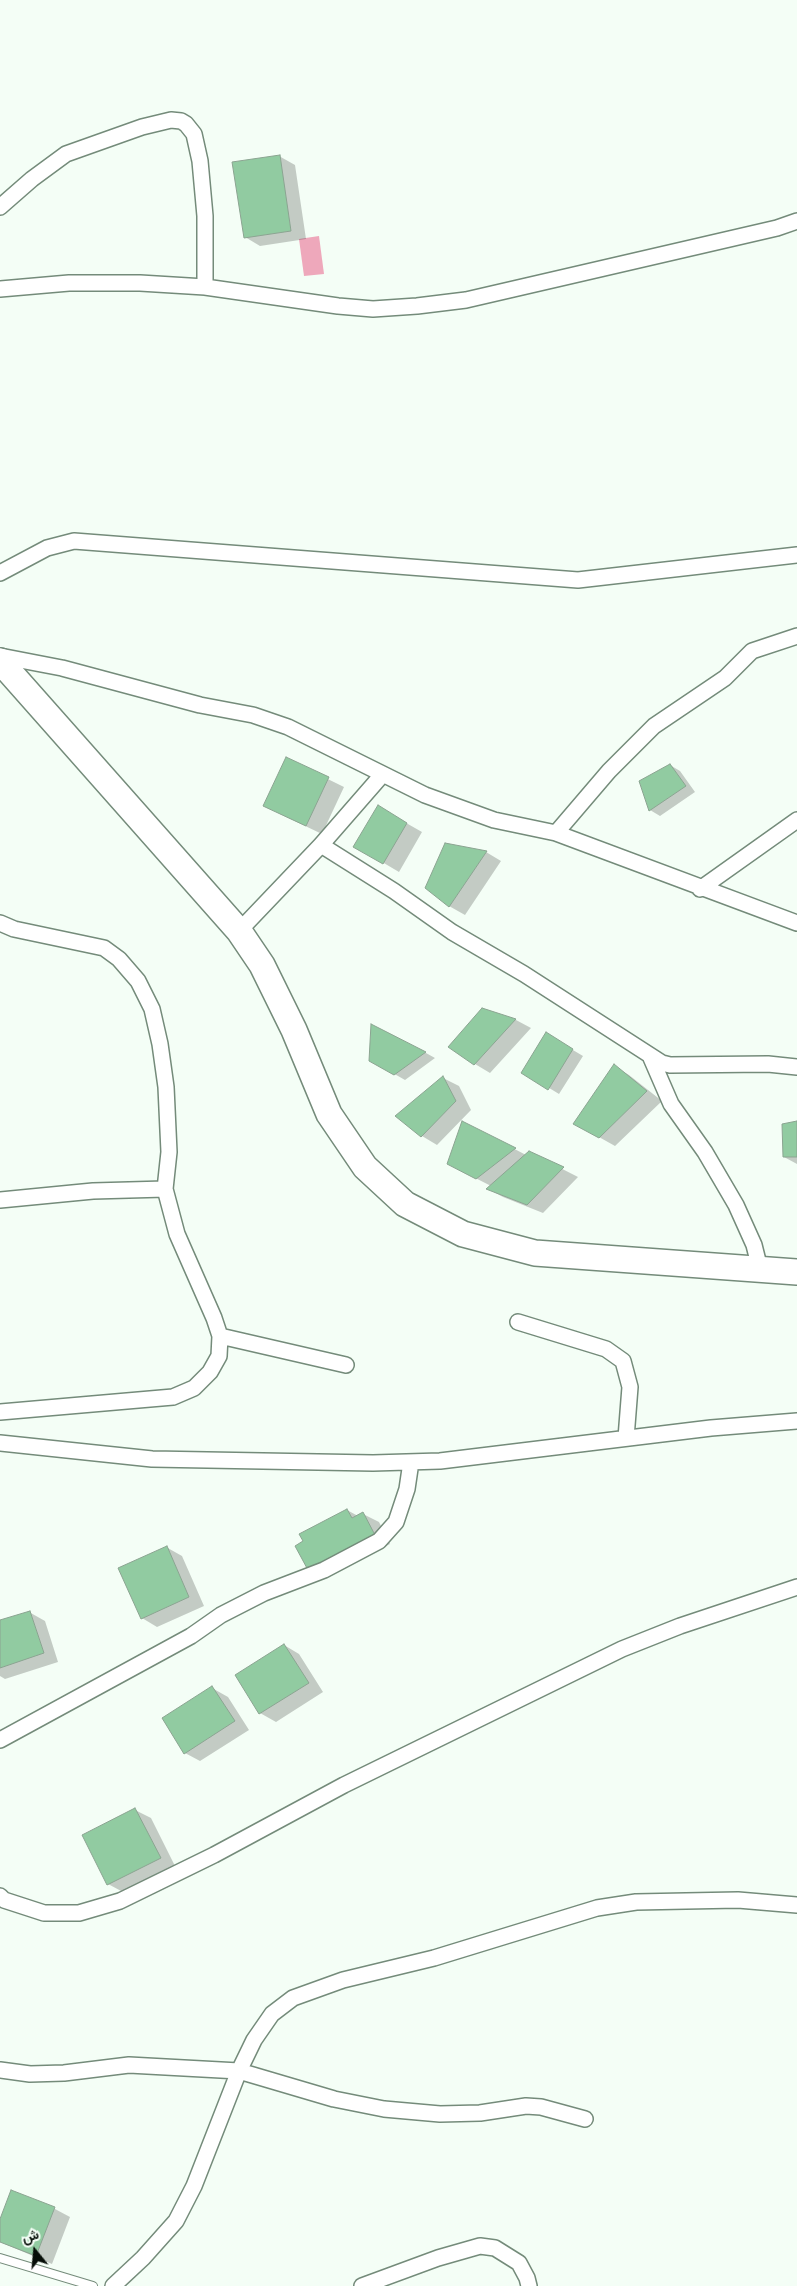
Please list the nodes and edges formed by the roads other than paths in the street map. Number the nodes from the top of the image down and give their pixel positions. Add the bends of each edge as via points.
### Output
1 (0, 206) edge
2 (797, 221) edge
3 (205, 287) junction
4 (0, 289) edge
5 (797, 555) edge
6 (0, 572) edge
7 (797, 636) edge
8 (0, 656) edge
9 (0, 661) edge
10 (382, 775) junction
11 (797, 820) edge
12 (556, 833) junction
13 (321, 845) junction
14 (700, 888) junction
15 (0, 923) edge
16 (797, 923) edge
17 (239, 931) junction
18 (651, 1058) junction
19 (797, 1067) edge
20 (165, 1189) junction
21 (0, 1200) edge
22 (760, 1269) junction
23 (797, 1272) edge
24 (518, 1322) dead end
25 (220, 1336) junction
26 (346, 1365) dead end
27 (0, 1412) edge
28 (797, 1421) edge
29 (626, 1438) junction
30 (0, 1443) edge
31 (411, 1462) junction
32 (797, 1587) edge
33 (0, 1740) edge
34 (0, 1896) edge
35 (797, 1905) edge
36 (0, 2070) edge
37 (239, 2071) junction
38 (585, 2119) dead end
39 (0, 2258) edge
40 (93, 2286) edge
41 (113, 2286) edge
42 (362, 2286) edge
43 (529, 2286) edge

1 - 3 street via 66,154 142,127 171,120 181,121 194,134 200,161 205,216
2 - 3 street via 466,300 417,306 373,309 338,306
3 - 4 street via 69,283
5 - 6 street via 578,580 74,541 47,548
7 - 12 street via 752,651 731,673 654,726 609,771
8 - 10 street via 253,715 316,739
9 - 17 main road
10 - 12 street via 425,795 494,820
10 - 13 street
11 - 14 street
12 - 14 street
13 - 17 street
13 - 18 street
14 - 16 street
15 - 20 street via 14,929 104,948 119,959 138,981 152,1009 166,1087 169,1152
17 - 22 main road via 262,965 294,1030 329,1114 365,1167 405,1204 463,1234 535,1253
18 - 19 street via 670,1065
18 - 22 street via 671,1104 705,1152 736,1205 754,1245
20 - 21 street
20 - 25 street via 178,1234
22 - 23 main road
24 - 29 street via 606,1349 623,1361 630,1387
25 - 26 street
25 - 27 street via 219,1356 210,1372 194,1388 173,1397
28 - 29 street
29 - 31 street via 538,1451
30 - 31 street via 152,1459 266,1463
31 - 33 street via 408,1489 396,1522 379,1541 324,1570 264,1592 191,1636
32 - 34 street via 622,1649 344,1785 120,1901 78,1913 44,1913
35 - 37 street via 738,1900 636,1902 597,1908 434,1958 343,1980 283,2004 262,2026
36 - 37 street via 30,2074 64,2073 129,2065
37 - 38 street via 384,2110 440,2114 526,2106
37 - 41 street via 194,2186 176,2221
39 - 40 lane
42 - 43 street via 480,2246 495,2248 519,2263

